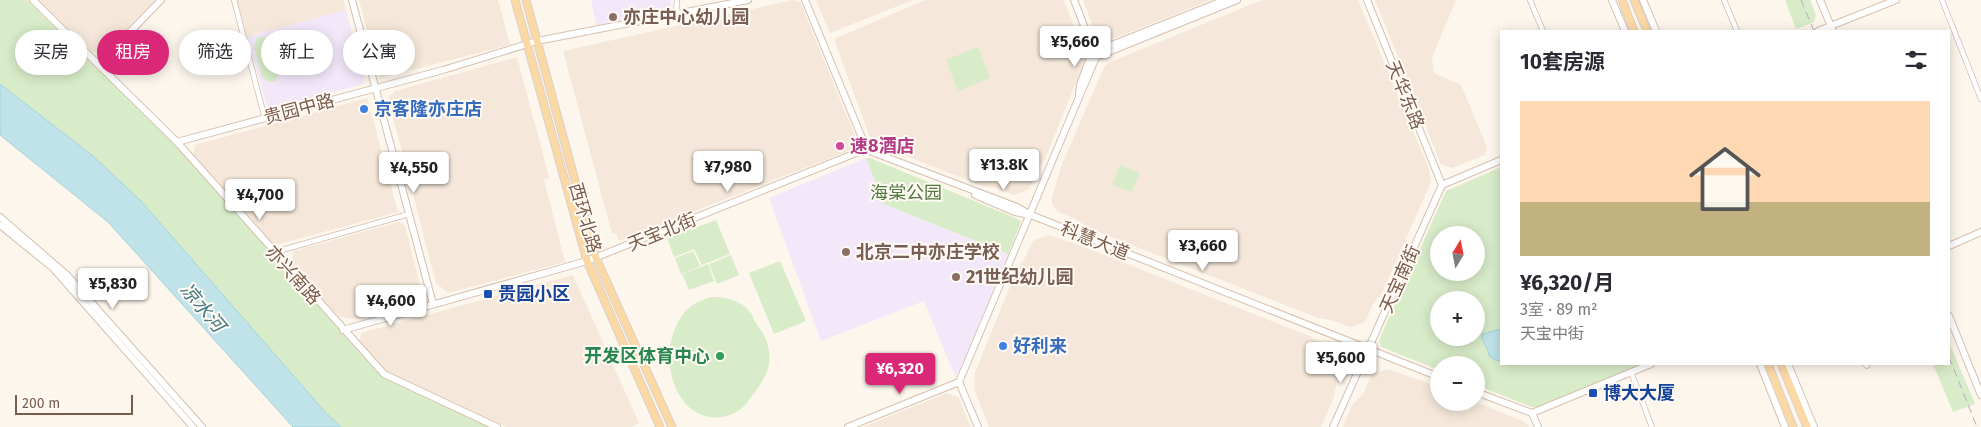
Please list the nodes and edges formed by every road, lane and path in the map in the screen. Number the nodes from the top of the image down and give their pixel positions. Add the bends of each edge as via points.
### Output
1 (33, 0) edge
2 (161, 0) edge
3 (234, 0) edge
4 (352, 0) edge
5 (515, 0) edge
6 (526, 0) edge
7 (677, 0) edge
8 (748, 0) edge
9 (805, 0) edge
10 (1074, 0) edge
11 (1225, 0) edge
12 (1237, 0) edge
13 (1530, 0) edge
14 (1612, 0) edge
15 (1622, 0) edge
16 (1634, 0) edge
17 (1643, 0) edge
18 (1724, 0) edge
19 (1820, 0) edge
20 (1896, 0) edge
21 (1942, 0) edge
22 (1367, 2) edge
23 (676, 14) junction
24 (1832, 29) edge
25 (132, 30) edge
26 (1543, 30) edge
27 (1625, 30) edge
28 (1634, 30) edge
29 (1647, 30) edge
30 (1656, 30) edge
31 (1737, 30) edge
32 (537, 41) junction
33 (527, 44) junction
34 (1095, 54) junction
35 (97, 62) edge
36 (110, 75) edge
37 (376, 88) junction
38 (1981, 99) edge
39 (265, 119) junction
40 (177, 142) junction
41 (867, 150) junction
42 (1500, 160) edge
43 (1442, 185) junction
44 (409, 214) junction
45 (1031, 215) junction
46 (0, 217) edge
47 (0, 225) edge
48 (1981, 232) edge
49 (1950, 246) edge
50 (273, 252) junction
51 (596, 258) junction
52 (587, 261) junction
53 (433, 304) junction
54 (94, 310) junction
55 (1950, 318) edge
56 (343, 330) junction
57 (1368, 349) junction
58 (1649, 365) edge
59 (1760, 365) edge
60 (1768, 365) edge
61 (1781, 365) edge
62 (1788, 365) edge
63 (1630, 372) junction
64 (1792, 372) junction
65 (1430, 373) edge
66 (959, 382) junction
67 (1792, 390) junction
68 (1485, 395) edge
69 (1981, 395) edge
70 (1532, 413) junction
71 (193, 427) edge
72 (202, 427) edge
73 (497, 427) edge
74 (660, 427) edge
75 (672, 427) edge
76 (848, 427) edge
77 (978, 427) edge
78 (1333, 427) edge
79 (1538, 427) edge
80 (1652, 427) edge
81 (1785, 427) edge
82 (1793, 427) edge
83 (1807, 427) edge
84 (1814, 427) edge

1 - 35 street, 亦兴南路
2 - 25 street
3 - 39 street
4 - 37 street
5 - 33 main road, 西环北路
6 - 32 main road, 西环北路
7 - 23 street
8 - 23 street, 贵园中路
9 - 41 street
10 - 34 street
11 - 34 street
12 - 34 street
13 - 26 street
14 - 27 street
15 - 28 main road
16 - 29 main road
17 - 30 street
18 - 31 street
19 - 24 street
20 - 24 street
21 - 38 street
22 - 43 street, 天华东路
23 - 32 street, 贵园中路
32 - 33 street, 贵园中路
32 - 51 main road, 西环北路
33 - 37 street, 贵园中路
33 - 52 main road, 西环北路
34 - 45 street
36 - 40 street, 亦兴南路
37 - 39 street, 贵园中路
37 - 44 street
39 - 40 street, 贵园中路
40 - 50 street, 亦兴南路
41 - 45 street, 科慧大道
41 - 51 street, 天宝北街
42 - 43 street
43 - 57 street, 天宝南街
44 - 50 street
44 - 53 street
45 - 57 street, 科慧大道
45 - 66 street
46 - 54 street via 67,274
47 - 54 street via 53,268
48 - 49 street
50 - 56 street, 亦兴南路
51 - 52 street, 天宝北街
51 - 75 main road, 西环北路
52 - 53 street, 天宝北街
52 - 74 main road, 西环北路
53 - 56 street, 天宝北街
54 - 71 street
54 - 72 street
55 - 69 street
56 - 73 street, 亦兴南路 via 384,374
57 - 65 street, 科慧大道
57 - 78 street, 天宝南街
58 - 63 street
59 - 81 street
60 - 82 main road
61 - 67 main road
62 - 64 street
63 - 70 street
63 - 80 street
64 - 67 street
64 - 84 street
66 - 76 street
66 - 77 street
67 - 83 main road
68 - 70 street
70 - 79 street

